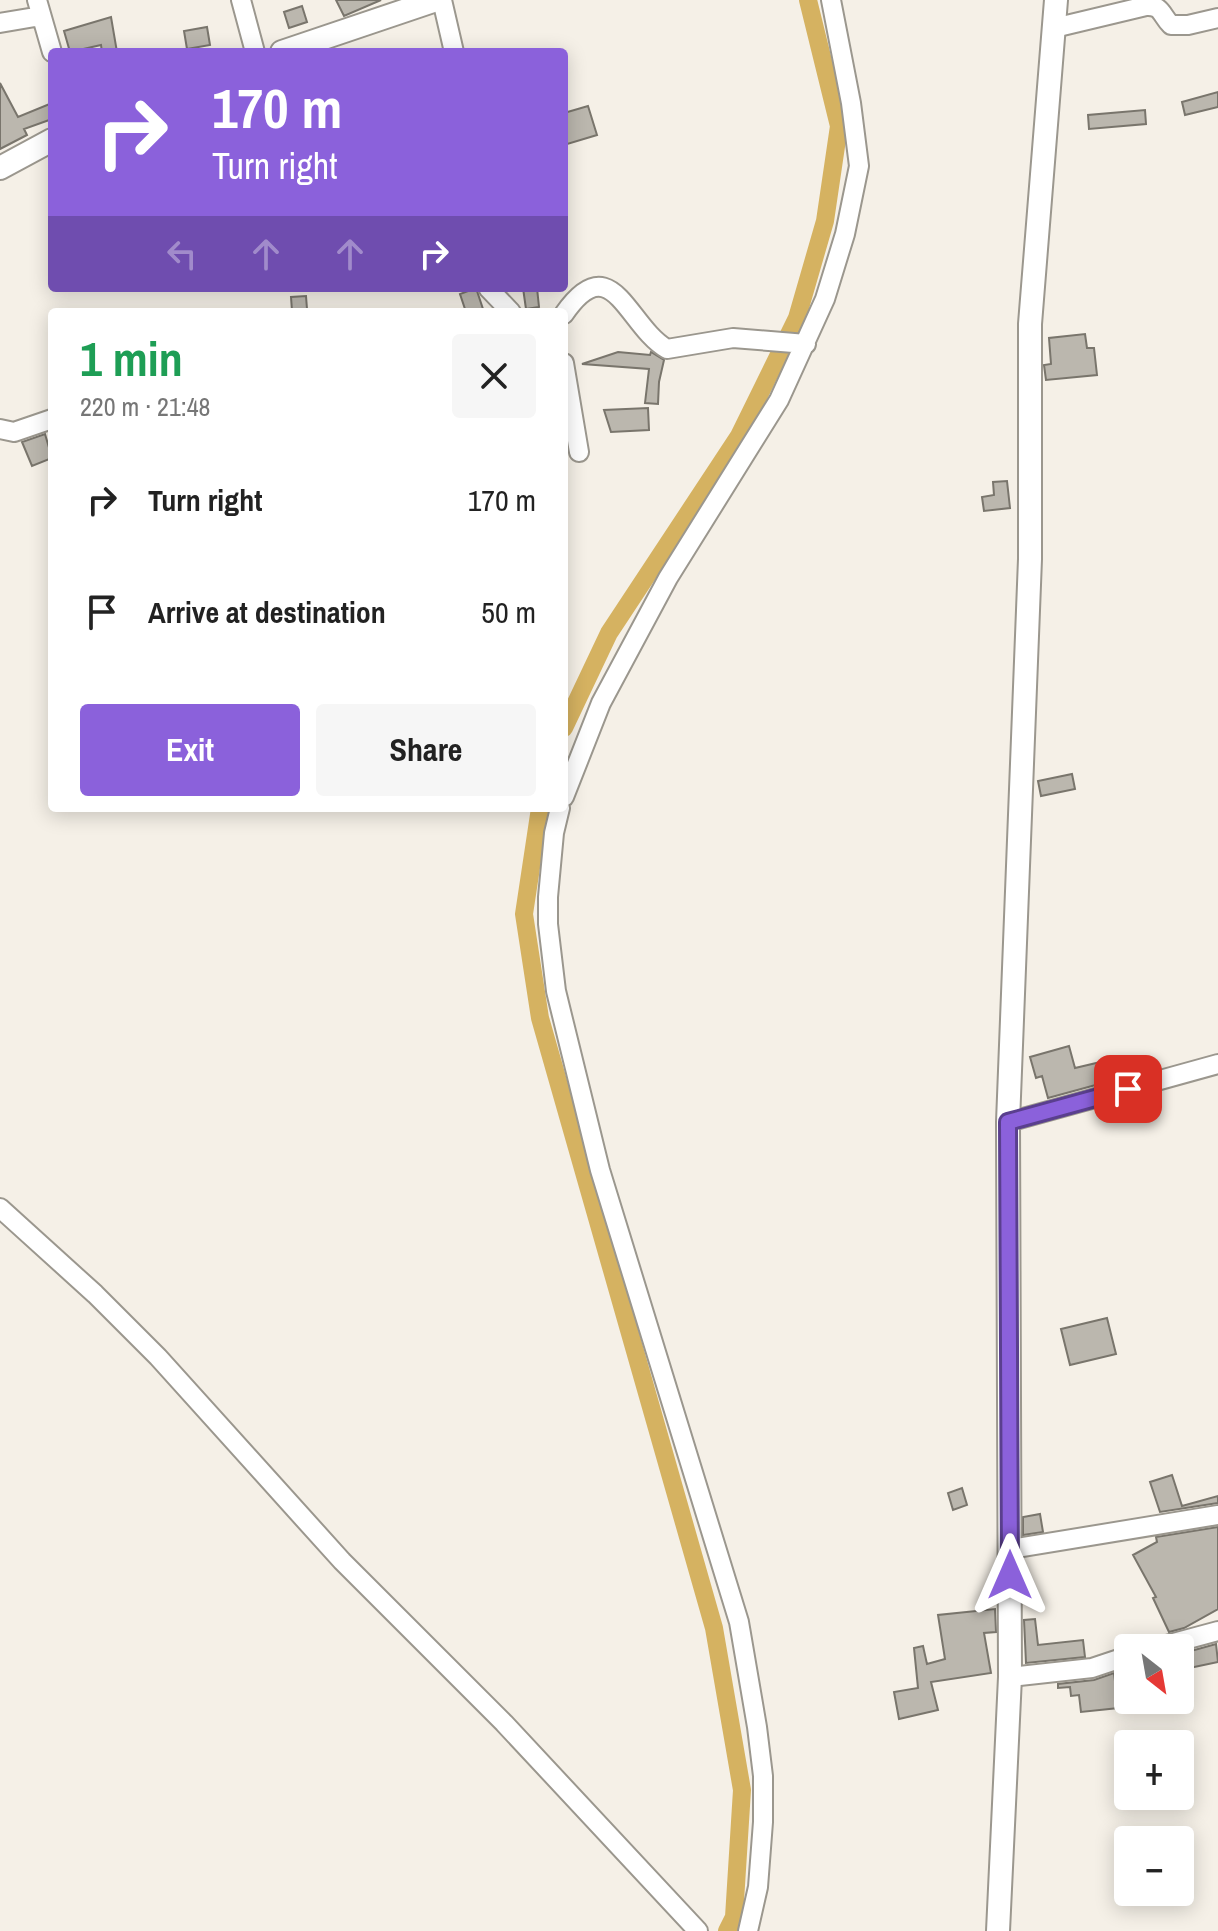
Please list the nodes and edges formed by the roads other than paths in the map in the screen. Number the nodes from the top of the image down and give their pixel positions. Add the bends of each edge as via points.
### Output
1 (241, 0) edge
2 (439, 0) edge
3 (831, 0) edge
4 (1056, 0) edge
5 (39, 8) edge
6 (1218, 18) edge
7 (0, 23) edge
8 (1054, 28) junction
9 (51, 48) edge
10 (254, 48) edge
11 (294, 48) edge
12 (453, 48) edge
13 (48, 142) edge
14 (0, 168) edge
15 (492, 292) edge
16 (507, 308) edge
17 (568, 308) edge
18 (802, 344) junction
19 (568, 387) edge
20 (48, 420) edge
21 (0, 429) edge
22 (579, 452) dead end
23 (568, 787) edge
24 (559, 812) edge
25 (1218, 1064) edge
26 (1008, 1122) junction
27 (0, 1208) edge
28 (1218, 1515) edge
29 (1010, 1538) junction
30 (1218, 1631) edge
31 (1194, 1637) edge
32 (1114, 1661) edge
33 (1010, 1677) junction
34 (698, 1931) edge
35 (748, 1931) edge
36 (998, 1931) edge

1 - 10 street
2 - 11 street
2 - 12 street
3 - 18 street via 859,166 825,299
4 - 8 street
5 - 7 street
5 - 9 street
6 - 8 street via 1171,25 1161,9 1146,6
8 - 26 street via 1030,324 1030,559
13 - 14 street
15 - 16 street
17 - 18 street via 578,294 599,286 622,300 667,349 733,338
18 - 23 street via 779,400 668,578 601,703
19 - 22 street
20 - 21 street via 14,432
24 - 35 street via 548,897 556,991 600,1170 739,1622 763,1776 761,1858
25 - 26 street
26 - 29 street
27 - 34 street via 158,1357 342,1561 504,1723
28 - 29 street
29 - 33 street
30 - 31 street
32 - 33 street
33 - 36 street

